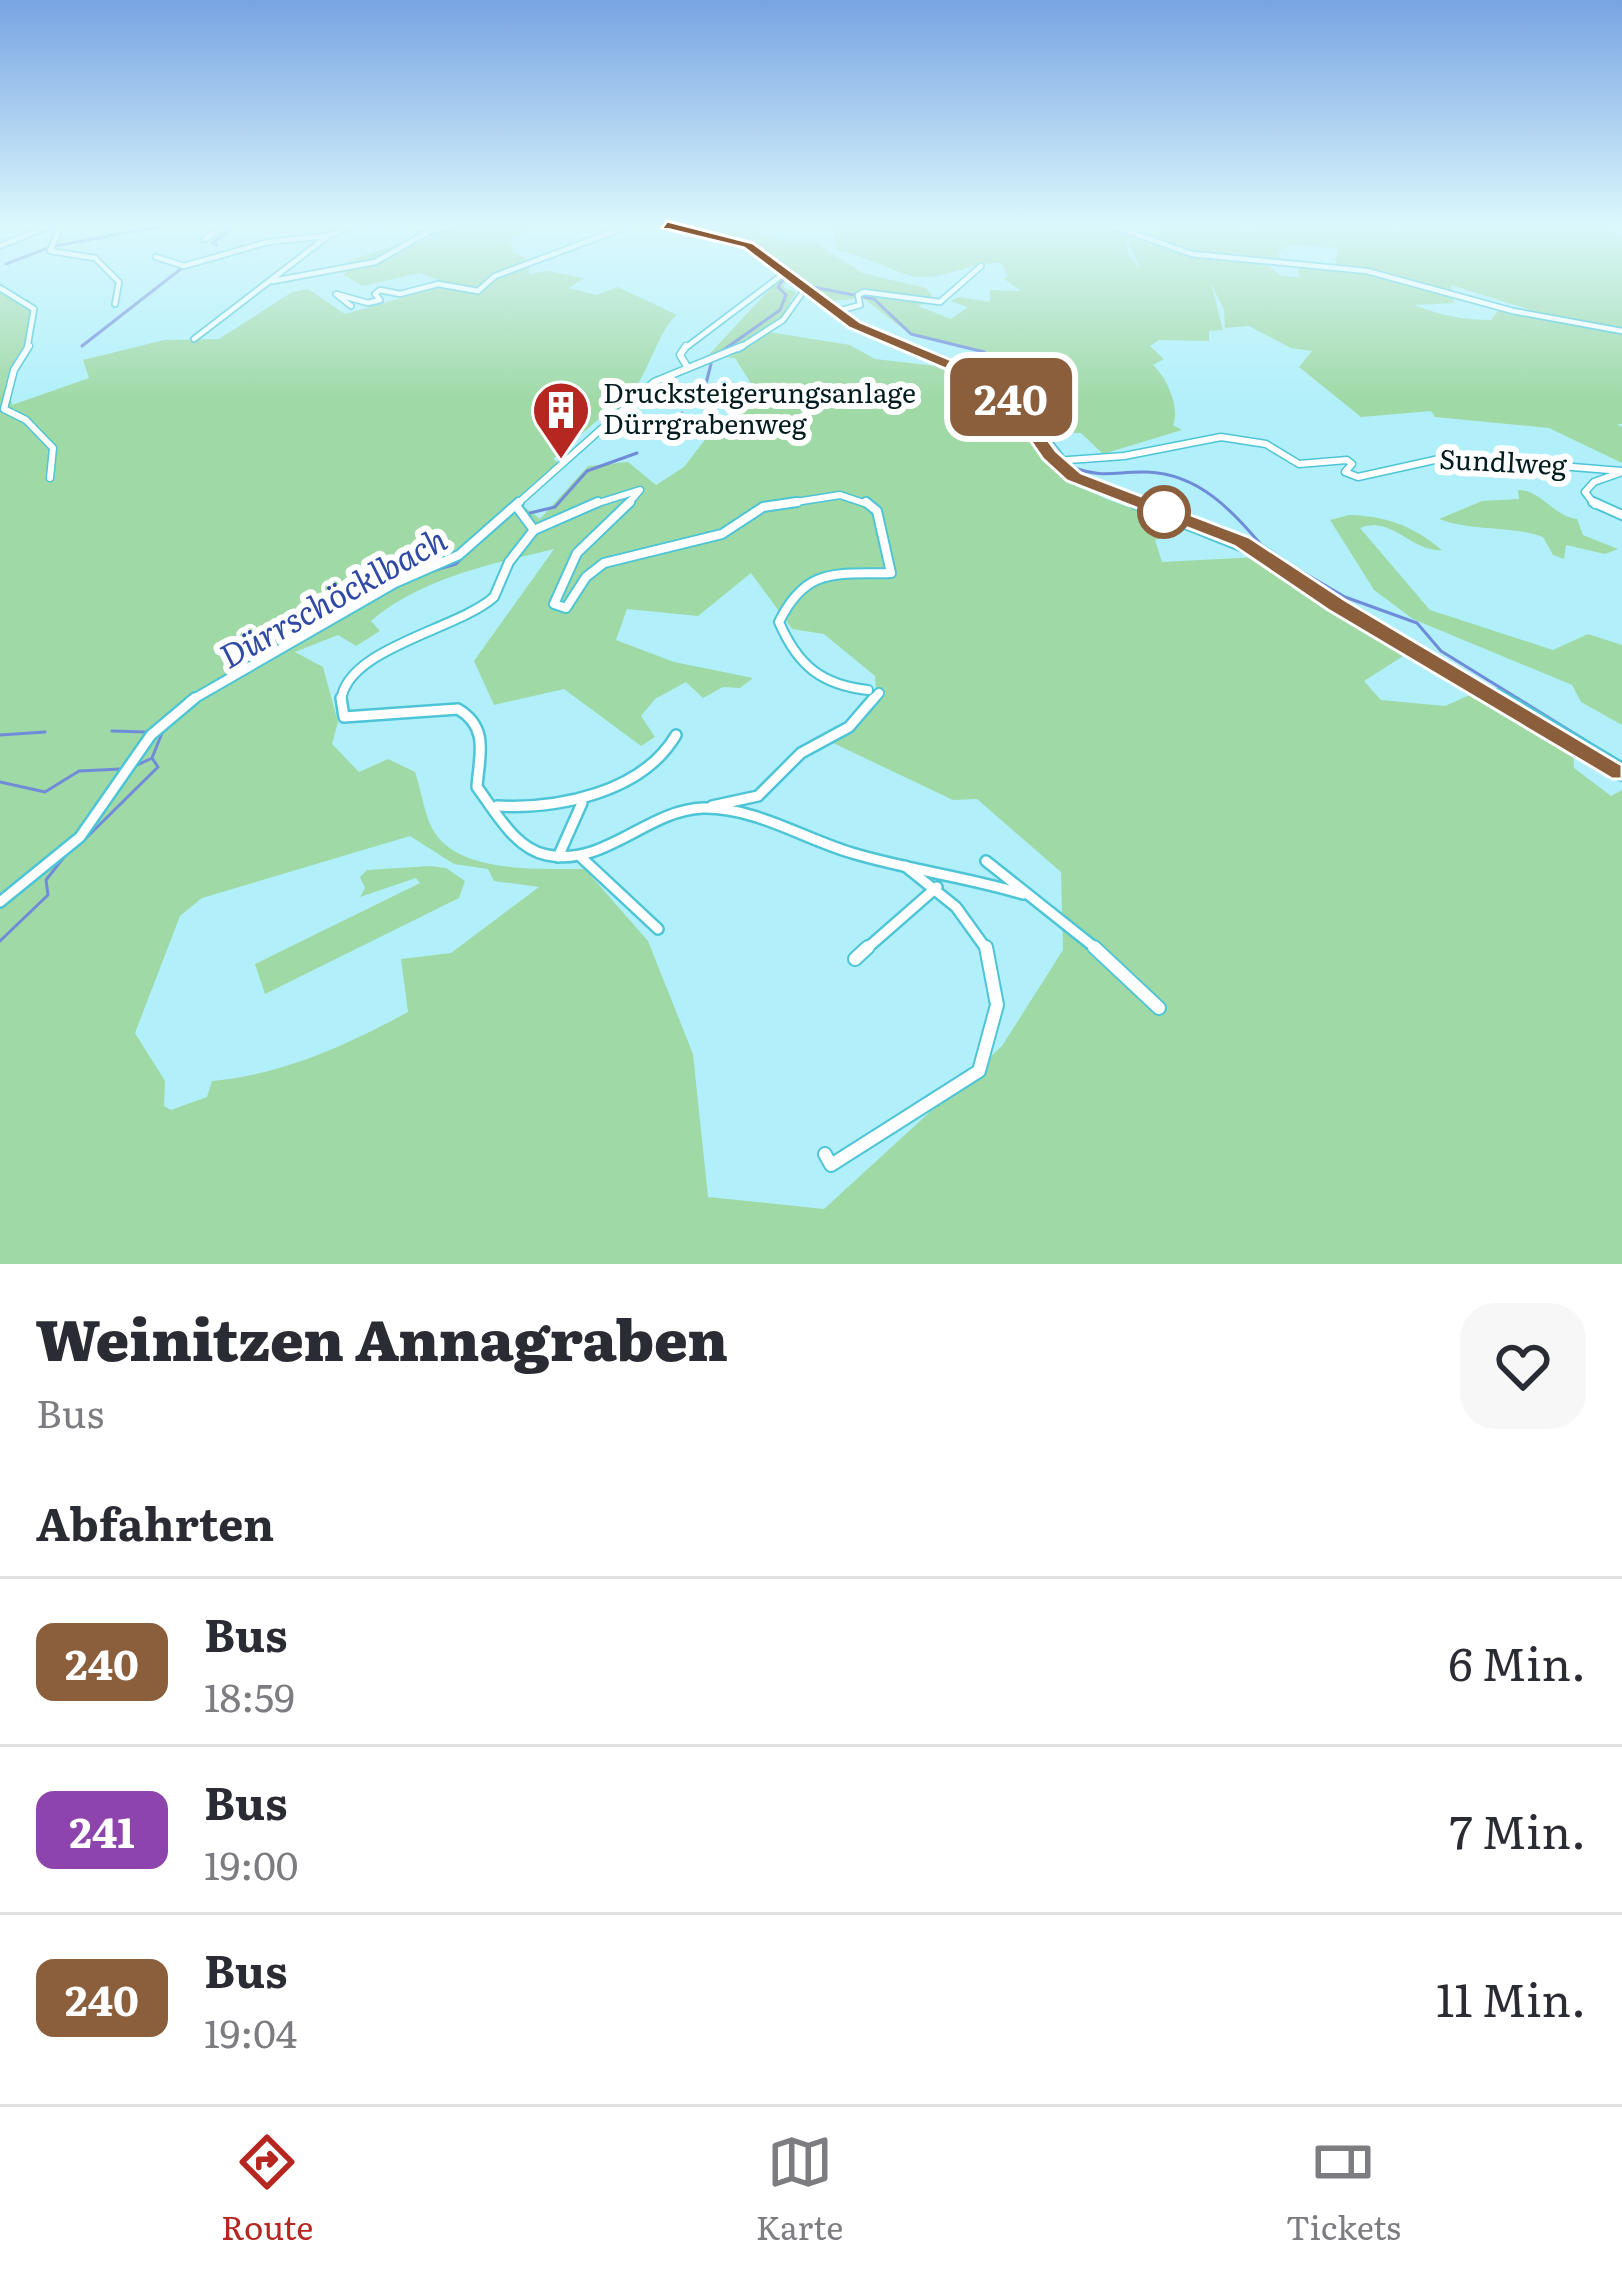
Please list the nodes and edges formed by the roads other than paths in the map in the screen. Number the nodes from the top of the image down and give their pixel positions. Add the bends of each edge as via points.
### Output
1 (119, 284) edge
2 (264, 284) edge
3 (486, 284) edge
4 (769, 284) edge
5 (797, 284) edge
6 (961, 284) edge
7 (1413, 284) edge
8 (0, 288) edge
9 (805, 289) junction
10 (116, 304) dead end
11 (351, 305) dead end
12 (838, 311) junction
13 (1622, 330) edge
14 (194, 339) dead end
15 (688, 368) junction
16 (1055, 461) junction
17 (1622, 472) edge
18 (50, 478) dead end
19 (518, 507) junction
20 (1622, 515) edge
21 (534, 530) junction
22 (676, 735) dead end
23 (1622, 772) edge
24 (583, 802) junction
25 (497, 806) junction
26 (704, 808) junction
27 (558, 857) junction
28 (582, 858) junction
29 (986, 861) dead end
30 (903, 866) junction
31 (937, 887) junction
32 (1023, 894) junction
33 (0, 902) edge
34 (658, 929) dead end
35 (855, 959) dead end
36 (1160, 1008) dead end
37 (825, 1154) dead end

1 - 10 street
2 - 14 street
3 - 11 street via 478,291 438,284 400,294 380,290 372,303 336,294
4 - 15 street via 687,345 680,355
5 - 9 main road
6 - 12 street via 940,302 858,296 860,305
7 - 13 street
8 - 18 street via 34,314 4,412 26,420 53,448
9 - 12 main road
9 - 15 street via 779,322 721,360
12 - 16 main road via 877,336 1001,387
15 - 19 street via 654,382
16 - 17 street, Sundlweg via 1221,437 1266,444 1299,464 1347,460 1345,472 1358,477 1448,457
16 - 23 main road via 1098,490 1261,552 1336,605
17 - 20 street, Sundlweg via 1585,492
19 - 21 street
19 - 33 street via 459,555 274,649 176,711 80,838
21 - 25 street via 502,572 497,596 367,663 352,674 339,705 350,719 427,709 472,715 483,736 477,787
21 - 26 street via 617,492 640,490 566,566 554,604 566,608 604,563 722,534 777,504 840,495 867,502 880,518 891,573 849,569 809,583 779,622 813,675 873,692 849,728 801,753 758,796
22 - 24 street via 655,761
24 - 25 street
24 - 27 street
25 - 27 street via 512,837
26 - 28 street via 638,828
26 - 30 street via 766,819
27 - 28 street
28 - 34 street
29 - 32 street
30 - 31 street
30 - 32 street
31 - 35 street
31 - 37 street via 968,912 992,961 995,997 979,1071 831,1165
32 - 36 street

